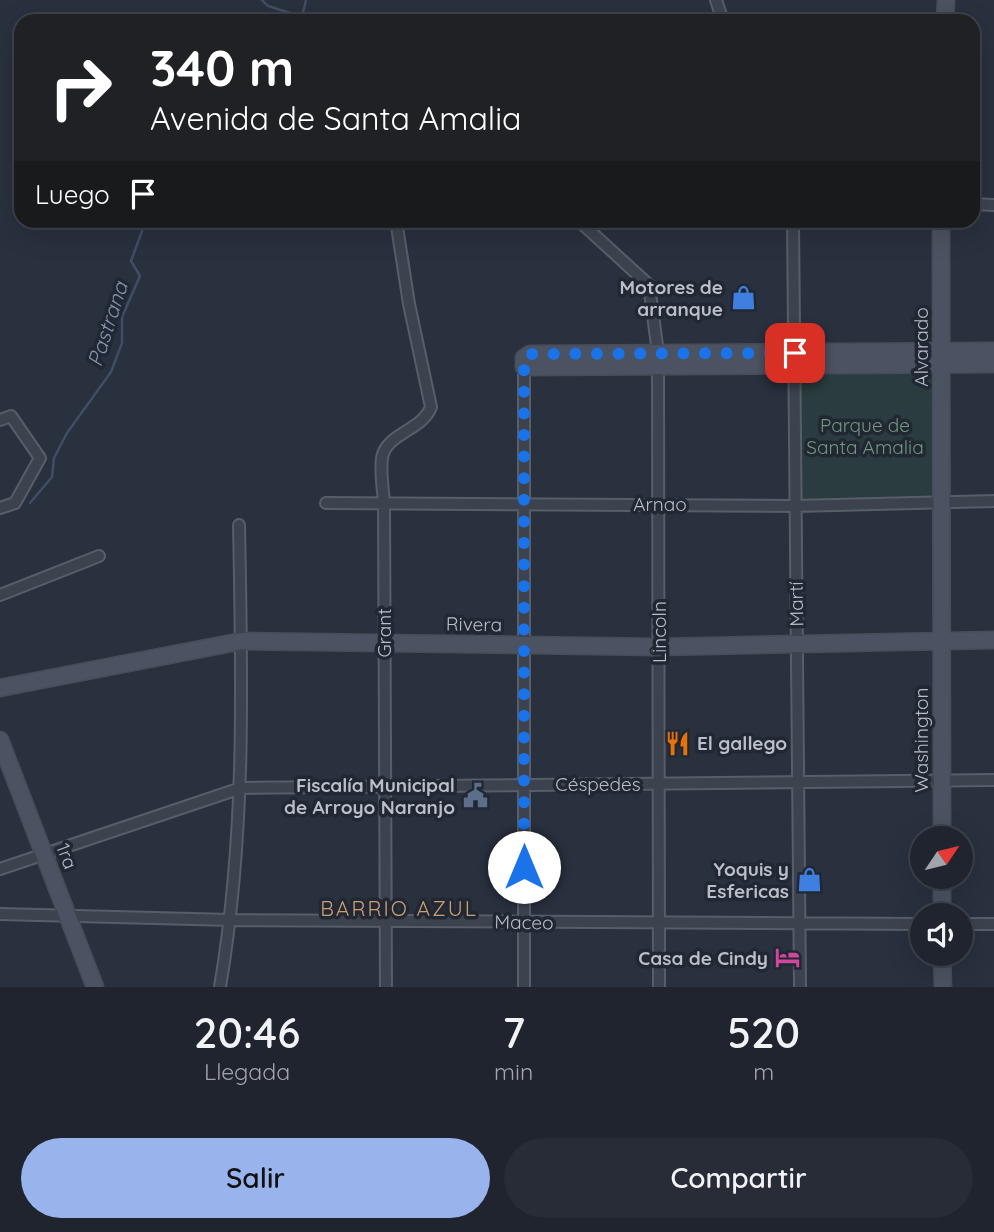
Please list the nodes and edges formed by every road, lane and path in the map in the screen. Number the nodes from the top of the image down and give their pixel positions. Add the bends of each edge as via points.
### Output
1 (397, 228) edge
2 (588, 228) edge
3 (793, 228) edge
4 (941, 228) edge
5 (994, 351) edge
6 (795, 358) junction
7 (943, 358) junction
8 (658, 360) junction
9 (994, 364) edge
10 (524, 367) joint
11 (5, 418) edge
12 (994, 501) edge
13 (327, 503) dead end
14 (384, 503) junction
15 (524, 504) junction
16 (658, 504) junction
17 (942, 504) junction
18 (795, 506) junction
19 (0, 508) edge
20 (239, 525) dead end
21 (99, 556) dead end
22 (0, 595) edge
23 (994, 640) edge
24 (242, 641) junction
25 (942, 641) junction
26 (384, 644) junction
27 (523, 646) junction
28 (797, 646) junction
29 (659, 647) junction
30 (0, 688) edge
31 (0, 740) edge
32 (942, 779) junction
33 (994, 780) edge
34 (798, 782) junction
35 (524, 784) junction
36 (658, 784) junction
37 (241, 788) junction
38 (384, 788) junction
39 (942, 826) edge
40 (44, 854) junction
41 (0, 869) edge
42 (0, 914) edge
43 (68, 916) junction
44 (231, 920) junction
45 (386, 921) junction
46 (524, 922) junction
47 (799, 923) junction
48 (659, 924) junction
49 (910, 924) edge
50 (973, 924) edge
51 (994, 924) edge
52 (943, 966) edge
53 (95, 987) edge
54 (220, 987) edge
55 (386, 987) edge
56 (524, 987) edge
57 (659, 987) edge
58 (800, 987) edge
59 (943, 987) edge

1 - 14 street, Grant via 431,407 421,422 384,451
2 - 8 street, Lincoln via 645,278 651,292
3 - 6 street, Martí
4 - 7 street, Alvarado
5 - 7 street
6 - 7 street
6 - 8 street
6 - 18 street, Martí
7 - 9 street
7 - 17 street, Alvarado
8 - 10 street via 530,354 524,358
8 - 16 street, Lincoln
10 - 15 street
11 - 19 street via 40,458 15,503
12 - 17 street, Arnao
13 - 14 street, Arnao
14 - 15 street, Arnao
14 - 26 street, Grant
15 - 16 street, Arnao
15 - 27 street
16 - 18 street, Arnao
16 - 29 street, Lincoln
17 - 18 street, Arnao
17 - 25 street, Alvarado
18 - 28 street, Martí
20 - 24 street
21 - 22 street
23 - 25 street, Rivera
24 - 26 street, Rivera
24 - 30 street, Rivera
24 - 37 street
25 - 28 street, Rivera
25 - 32 street, Washington
26 - 27 street, Rivera
26 - 38 street, Grant
27 - 29 street, Rivera
27 - 35 street
28 - 29 street, Rivera
28 - 34 street, Martí
29 - 36 street, Lincoln
31 - 40 street, 1ra
32 - 33 street, Céspedes
32 - 34 street, Céspedes
32 - 39 street, Washington
34 - 36 street, Céspedes
34 - 47 street, Martí
35 - 36 street, Céspedes
35 - 38 street, Céspedes
35 - 46 street
36 - 48 street, Lincoln
37 - 38 street, Céspedes
37 - 40 street, Céspedes
37 - 44 street
38 - 45 street, Grant
40 - 41 street, Céspedes
40 - 43 street, 1ra
42 - 43 street, Maceo
43 - 44 street, Maceo
43 - 53 street, 1ra
44 - 45 street, Maceo
44 - 54 street
45 - 46 street, Maceo
45 - 55 street, Grant
46 - 48 street, Maceo
46 - 56 street
47 - 48 street, Maceo
47 - 49 street, Maceo
47 - 58 street, Martí
48 - 57 street, Lincoln
50 - 51 street
52 - 59 street

